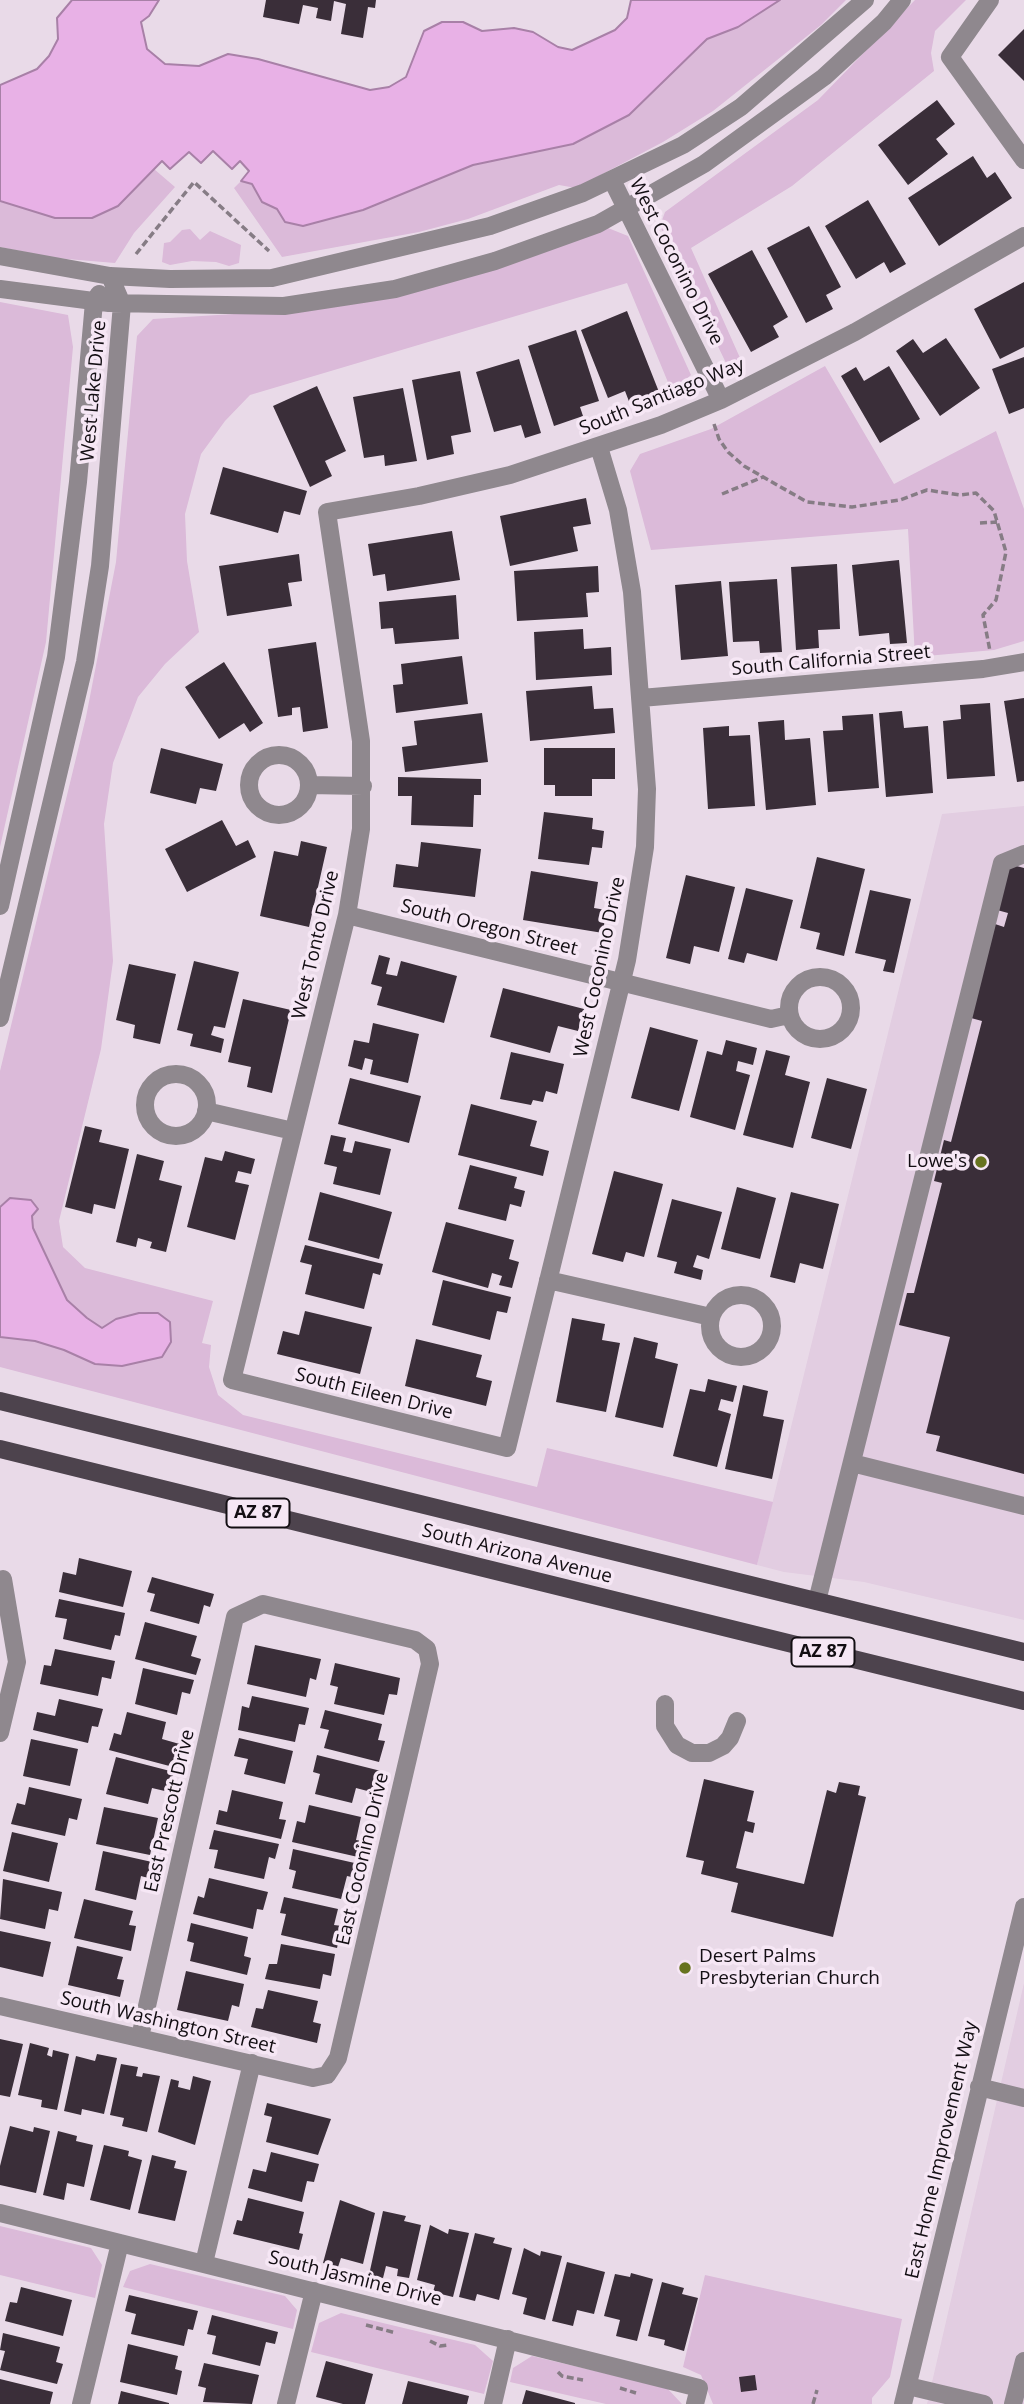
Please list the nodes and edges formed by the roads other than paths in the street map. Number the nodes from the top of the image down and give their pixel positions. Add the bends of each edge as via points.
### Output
1 (865, 0) edge
2 (902, 0) edge
3 (990, 0) edge
4 (1024, 160) edge
5 (612, 180) junction
6 (628, 207) junction
7 (1024, 236) edge
8 (0, 256) edge
9 (110, 276) junction
10 (0, 289) edge
11 (94, 302) junction
12 (122, 304) junction
13 (715, 402) junction
14 (599, 447) junction
15 (327, 512) joint
16 (1024, 662) edge
17 (641, 698) junction
18 (309, 785) dead end
19 (362, 786) junction
20 (1024, 854) edge
21 (0, 906) edge
22 (346, 915) junction
23 (621, 982) junction
24 (789, 1015) dead end
25 (0, 1018) edge
26 (206, 1111) dead end
27 (293, 1131) junction
28 (548, 1280) junction
29 (711, 1317) dead end
30 (232, 1380) joint
31 (0, 1401) edge
32 (507, 1448) joint
33 (0, 1449) edge
34 (852, 1464) junction
35 (1024, 1506) edge
36 (3, 1579) dead end
37 (817, 1601) junction
38 (427, 1649) joint
39 (1024, 1652) edge
40 (1024, 1701) edge
41 (665, 1704) dead end
42 (737, 1721) dead end
43 (0, 1733) edge
44 (1024, 1907) edge
45 (0, 2006) edge
46 (140, 2037) junction
47 (252, 2063) junction
48 (327, 2075) joint
49 (979, 2087) junction
50 (1024, 2098) edge
51 (0, 2213) edge
52 (120, 2244) junction
53 (204, 2263) junction
54 (314, 2291) junction
55 (508, 2339) junction
56 (1024, 2361) edge
57 (905, 2395) edge
58 (697, 2396) edge
59 (81, 2404) edge
60 (286, 2404) edge
61 (493, 2404) edge
62 (985, 2404) edge
63 (1013, 2404) edge

1 - 5 street via 741,107 684,145
2 - 6 street via 824,77 704,164
3 - 4 street via 950,57
5 - 6 street, West Coconino Drive
5 - 9 street via 489,226 272,278
6 - 12 street via 598,224 495,261 395,289 284,306
6 - 13 street, West Coconino Drive
7 - 13 street, South Santiago Way via 855,332
8 - 9 street
9 - 11 street, West Lake Drive
9 - 12 street, West Lake Drive
10 - 11 street
11 - 12 street
11 - 21 street, West Lake Drive via 77,495 56,657
12 - 25 street, West Lake Drive via 100,566 85,662
13 - 14 street, South Santiago Way
14 - 15 street, South Santiago Way via 510,475
14 - 17 street, West Coconino Drive via 627,550
15 - 19 street, West Tonto Drive via 356,696
16 - 17 street, South California Street
17 - 23 street, West Coconino Drive via 647,789 645,847
18 - 19 street
19 - 22 street, West Tonto Drive via 355,872
20 - 34 street via 1002,863
22 - 23 street, South Oregon Street
22 - 27 street, West Tonto Drive
23 - 24 street, South Oregon Street via 771,1019
23 - 28 street, West Coconino Drive
26 - 27 street
27 - 30 street, West Tonto Drive
28 - 29 street
28 - 32 street, West Coconino Drive
30 - 32 street, South Eileen Drive
31 - 37 main road, South Arizona Avenue / AZ 87
33 - 40 main road, South Arizona Avenue / AZ 87
34 - 35 street
34 - 37 street
36 - 43 street via 17,1662
37 - 39 main road, South Arizona Avenue / AZ 87
38 - 46 street, East Prescott Drive via 415,1640 256,1605 235,1617
38 - 48 street, East Coconino Drive via 430,1664 338,2058
41 - 42 street via 665,1726 677,1745 692,1753 709,1754 723,1746
44 - 49 street, East Home Improvement Way
45 - 46 street, South Washington Street
46 - 47 street, South Washington Street
47 - 48 street, South Washington Street via 313,2078
47 - 53 street
49 - 50 street
49 - 57 street, East Home Improvement Way
51 - 52 street, South Jasmine Drive
52 - 53 street, South Jasmine Drive
52 - 59 street
53 - 54 street, South Jasmine Drive
54 - 55 street, South Jasmine Drive
54 - 60 street
55 - 58 street, South Jasmine Drive
55 - 61 street
56 - 63 street
57 - 62 street

